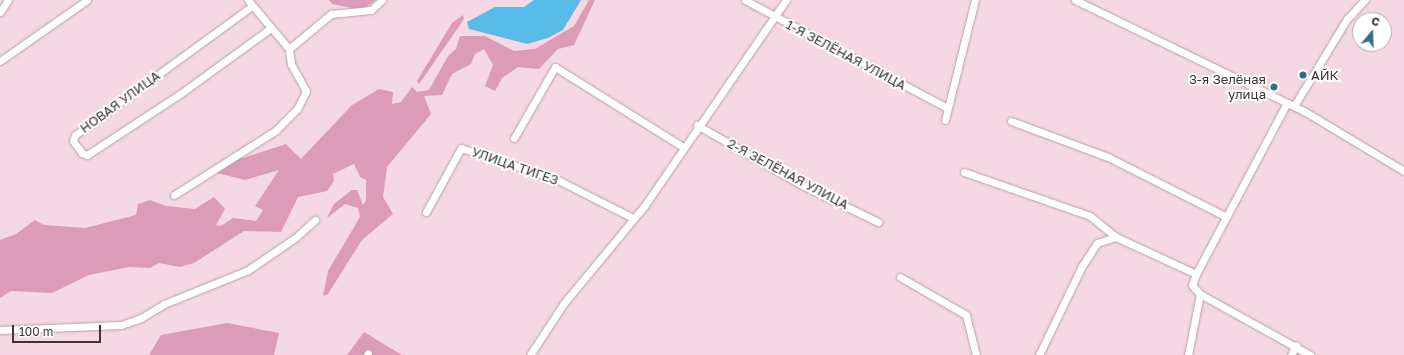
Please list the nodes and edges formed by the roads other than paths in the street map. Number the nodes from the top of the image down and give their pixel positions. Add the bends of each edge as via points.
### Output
1 (8, 0) edge
2 (87, 0) edge
3 (248, 0) edge
4 (382, 0) edge
5 (745, 0) edge
6 (786, 0) edge
7 (975, 0) edge
8 (1076, 0) edge
9 (1365, 0) edge
10 (252, 6) junction
11 (0, 12) edge
12 (776, 18) junction
13 (271, 28) junction
14 (289, 49) junction
15 (0, 61) edge
16 (1291, 104) junction
17 (947, 108) junction
18 (945, 120) dead end
19 (1011, 121) dead end
20 (697, 126) junction
21 (514, 138) dead end
22 (683, 147) junction
23 (1404, 171) edge
24 (964, 172) dead end
25 (174, 195) dead end
26 (426, 212) dead end
27 (1225, 216) junction
28 (633, 218) junction
29 (315, 220) dead end
30 (878, 222) dead end
31 (1116, 237) junction
32 (1196, 274) junction
33 (900, 277) dead end
34 (1200, 294) junction
35 (0, 330) edge
36 (1296, 345) junction
37 (530, 355) edge
38 (976, 355) edge
39 (1039, 355) edge
40 (1188, 355) edge
41 (1291, 355) edge
42 (1310, 355) edge

1 - 11 street
2 - 15 street
3 - 10 street
4 - 14 street via 371,10 331,14
5 - 12 street, 1-Я ЗЕЛЁНАЯ УЛИЦА
6 - 12 street
7 - 17 street
8 - 16 street
9 - 16 street via 1347,18
10 - 13 street
10 - 13 street, НОВАЯ УЛИЦА via 75,135 73,141 82,153 87,155 180,94
12 - 17 street, 1-Я ЗЕЛЁНАЯ УЛИЦА
12 - 20 street
13 - 14 street
14 - 25 street via 291,64 306,91 297,109 275,131
16 - 23 street
16 - 27 street
17 - 18 street
19 - 27 street via 1108,157
20 - 22 street
20 - 30 street, 2-Я ЗЕЛЁНАЯ УЛИЦА via 800,184
21 - 22 street via 555,67
22 - 28 street
24 - 31 street via 1090,216
26 - 28 street, УЛИЦА ТИГЕЗ via 461,148 556,179
27 - 32 street
28 - 37 street via 564,303
29 - 35 street via 295,238 248,270 164,304 141,318 121,325
31 - 32 street
31 - 39 street via 1097,243 1082,266
32 - 34 street via 1192,284
33 - 38 street via 966,315
34 - 36 street
34 - 40 street
36 - 41 street
36 - 42 street

